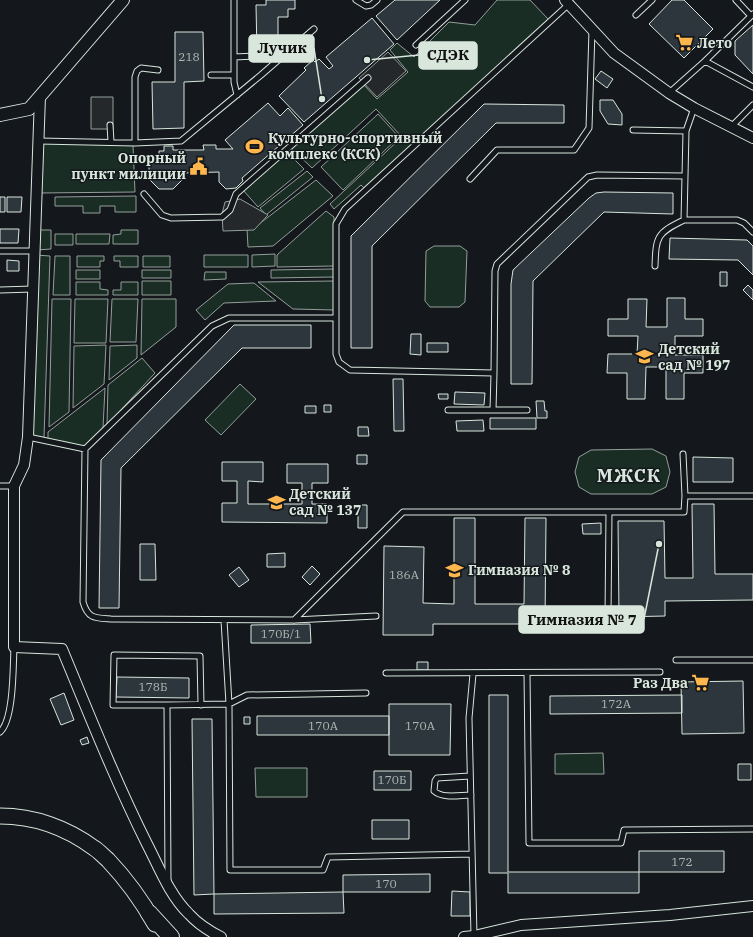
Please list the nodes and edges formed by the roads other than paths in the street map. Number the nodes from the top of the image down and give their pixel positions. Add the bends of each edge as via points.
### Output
1 (123, 0) edge
2 (234, 0) edge
3 (356, 0) edge
4 (377, 0) edge
5 (465, 0) edge
6 (652, 0) edge
7 (736, 0) edge
8 (567, 2) edge
9 (636, 15) dead end
10 (752, 15) edge
11 (314, 29) dead end
12 (592, 29) junction
13 (416, 45) dead end
14 (284, 55) junction
15 (234, 57) junction
16 (705, 61) junction
17 (158, 70) dead end
18 (211, 75) dead end
19 (234, 75) junction
20 (368, 78) dead end
21 (753, 87) edge
22 (669, 93) junction
23 (237, 95) junction
24 (40, 96) junction
25 (753, 105) edge
26 (694, 108) junction
27 (0, 115) edge
28 (110, 125) dead end
29 (731, 127) junction
30 (633, 130) dead end
31 (686, 131) junction
32 (753, 138) edge
33 (39, 141) junction
34 (110, 142) junction
35 (135, 143) junction
36 (684, 176) junction
37 (470, 179) dead end
38 (144, 194) dead end
39 (684, 220) junction
40 (753, 232) edge
41 (0, 251) edge
42 (35, 251) junction
43 (655, 266) dead end
44 (33, 289) junction
45 (0, 290) edge
46 (335, 318) junction
47 (494, 373) junction
48 (448, 410) dead end
49 (493, 410) junction
50 (527, 410) dead end
51 (28, 437) junction
52 (85, 450) junction
53 (683, 454) dead end
54 (0, 486) edge
55 (14, 486) junction
56 (685, 496) junction
57 (753, 496) edge
58 (609, 512) junction
59 (376, 616) dead end
60 (608, 617) dead end
61 (224, 620) junction
62 (294, 620) junction
63 (14, 647) junction
64 (676, 660) dead end
65 (753, 660) edge
66 (660, 672) dead end
67 (386, 673) dead end
68 (527, 673) junction
69 (473, 674) junction
70 (366, 693) dead end
71 (230, 704) junction
72 (167, 705) junction
73 (201, 705) junction
74 (0, 732) edge
75 (470, 776) junction
76 (471, 795) junction
77 (0, 816) edge
78 (753, 829) edge
79 (472, 854) junction
80 (168, 886) junction
81 (753, 906) edge
82 (149, 913) junction
83 (474, 936) edge
84 (157, 937) edge
85 (163, 937) edge
86 (171, 937) edge
87 (221, 937) edge
88 (464, 937) edge

1 - 24 street
2 - 15 lane
3 - 4 lane via 366,6
5 - 13 lane
6 - 9 lane
7 - 10 lane
8 - 12 street
8 - 46 lane via 345,210 336,224
10 - 16 lane
11 - 14 lane
12 - 22 street via 614,53
12 - 37 lane via 589,128 574,150 497,150
14 - 15 lane
14 - 23 lane
15 - 19 lane
16 - 21 lane
16 - 22 lane
17 - 35 lane via 141,68 136,71
18 - 19 lane
19 - 23 lane
20 - 38 lane via 236,194 230,210 222,218 171,218 162,215
22 - 26 street
23 - 35 lane via 181,141
24 - 27 street via 30,109
24 - 33 street
25 - 29 lane
26 - 29 street
26 - 31 lane
28 - 34 lane
29 - 32 street
30 - 31 lane
31 - 36 lane
33 - 34 lane
33 - 42 street
34 - 35 lane
36 - 39 lane
36 - 47 lane via 588,177 500,261 495,271
39 - 40 lane via 737,220
39 - 43 lane via 669,227 660,235 656,246
41 - 42 lane
42 - 44 street
44 - 45 lane
44 - 51 street
46 - 47 lane via 336,354 339,362 350,370
46 - 52 lane via 230,318 212,326
47 - 49 lane
48 - 49 lane
49 - 50 lane
51 - 52 lane
51 - 55 street via 24,465
52 - 61 lane via 85,611 91,617 101,619
53 - 56 lane
54 - 55 lane
55 - 63 street
56 - 57 lane
56 - 58 lane via 684,512
58 - 60 lane
58 - 62 lane via 403,512
59 - 62 lane
61 - 62 lane
61 - 71 lane
63 - 74 lane via 12,700 4,728
63 - 80 street via 62,648 128,806
64 - 65 lane
66 - 68 lane
67 - 69 lane
68 - 69 lane
68 - 78 lane via 529,843 621,843 624,830
69 - 75 lane via 469,718
70 - 71 lane via 247,695
71 - 73 lane
71 - 79 lane via 230,870 323,870 328,857
72 - 73 lane
72 - 73 lane via 113,706 114,655 200,656
72 - 80 lane
75 - 76 lane
75 - 76 lane via 437,778 434,791 444,795
76 - 79 lane
77 - 82 main road via 35,820 67,830 96,848 120,873
79 - 83 lane
80 - 87 street via 189,914 210,932
81 - 83 street via 670,915 521,925
82 - 84 main road
82 - 85 main road
82 - 86 highway
83 - 88 street

